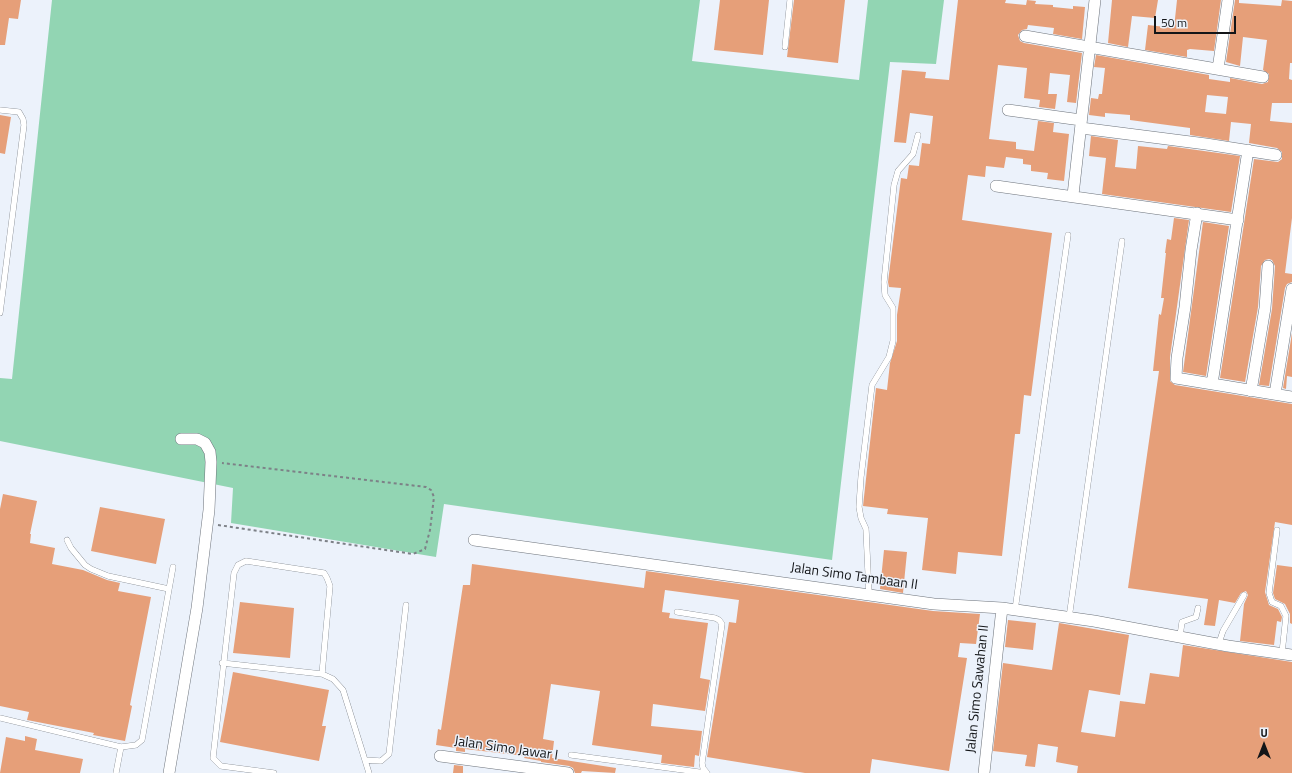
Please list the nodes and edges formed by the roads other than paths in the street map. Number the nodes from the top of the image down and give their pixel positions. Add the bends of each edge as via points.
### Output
1 (790, 0) edge
2 (1095, 0) edge
3 (1228, 0) edge
4 (1025, 36) dead end
5 (785, 47) dead end
6 (1090, 47) junction
7 (1223, 70) junction
8 (1263, 77) dead end
9 (0, 110) edge
10 (1008, 110) dead end
11 (1081, 124) junction
12 (918, 135) dead end
13 (1248, 150) junction
14 (1276, 155) dead end
15 (996, 186) dead end
16 (1074, 195) junction
17 (1197, 213) junction
18 (1238, 220) junction
19 (1068, 235) dead end
20 (1122, 240) dead end
21 (1268, 266) dead end
22 (1292, 289) edge
23 (0, 313) edge
24 (1212, 384) junction
25 (1251, 391) junction
26 (1275, 394) junction
27 (1292, 397) edge
28 (181, 439) dead end
29 (1277, 530) dead end
30 (67, 540) dead end
31 (474, 540) dead end
32 (173, 567) dead end
33 (170, 589) junction
34 (868, 594) junction
35 (1244, 594) dead end
36 (406, 604) dead end
37 (1002, 608) junction
38 (1198, 608) dead end
39 (1015, 610) junction
40 (677, 612) dead end
41 (1069, 618) junction
42 (1180, 636) junction
43 (1224, 645) junction
44 (1287, 654) edge
45 (222, 663) junction
46 (322, 674) junction
47 (0, 718) edge
48 (120, 748) junction
49 (440, 756) dead end
50 (570, 756) dead end
51 (365, 760) junction
52 (116, 773) edge
53 (169, 773) edge
54 (274, 773) edge
55 (369, 773) edge
56 (568, 773) edge
57 (706, 773) edge
58 (984, 773) edge

1 - 5 lane
2 - 6 street
3 - 7 street
4 - 6 street
6 - 7 street
6 - 11 street
7 - 8 street
9 - 23 lane via 19,112 24,125
10 - 11 street
11 - 13 street
11 - 16 street
12 - 34 lane via 913,154 898,171 894,185 884,282 885,295 893,308 893,341 889,357 872,385 865,446 859,507 866,529
13 - 14 street
13 - 18 street
15 - 16 street
16 - 17 street
17 - 18 street
17 - 24 street via 1175,376 1178,380
18 - 24 street
19 - 39 lane
20 - 41 lane
21 - 25 street via 1265,308
22 - 26 street
24 - 25 street
25 - 26 street
26 - 27 street
28 - 53 street via 197,439 205,443 210,452 211,462 197,608
29 - 44 lane via 1269,593 1272,602 1281,606 1286,616
30 - 33 lane via 85,565 91,569 108,576
31 - 34 street, Jalan Simo Tambaan II
32 - 33 lane
33 - 48 lane via 142,740 129,748
34 - 37 street, Jalan Simo Tambaan II via 934,604
35 - 43 lane via 1223,631
36 - 51 lane via 389,754 381,761
37 - 39 street, Jalan Simo Tambaan II
37 - 58 street, Jalan Simo Sawahan II
38 - 42 lane via 1196,617 1182,622
39 - 41 street, Jalan Simo Tambaan II
40 - 57 lane via 715,618 722,624 702,764
41 - 42 street, Jalan Simo Tambaan II
42 - 43 street, Jalan Simo Tambaan II
43 - 44 street, Jalan Simo Tambaan II
45 - 46 lane
45 - 46 lane via 234,573 238,565 246,561 324,574 328,578 330,586
45 - 54 lane via 213,758 221,766
46 - 51 lane via 333,679 343,690
47 - 48 lane
48 - 52 lane
49 - 56 street, Jalan Simo Jawar I
50 - 57 lane
51 - 55 lane

